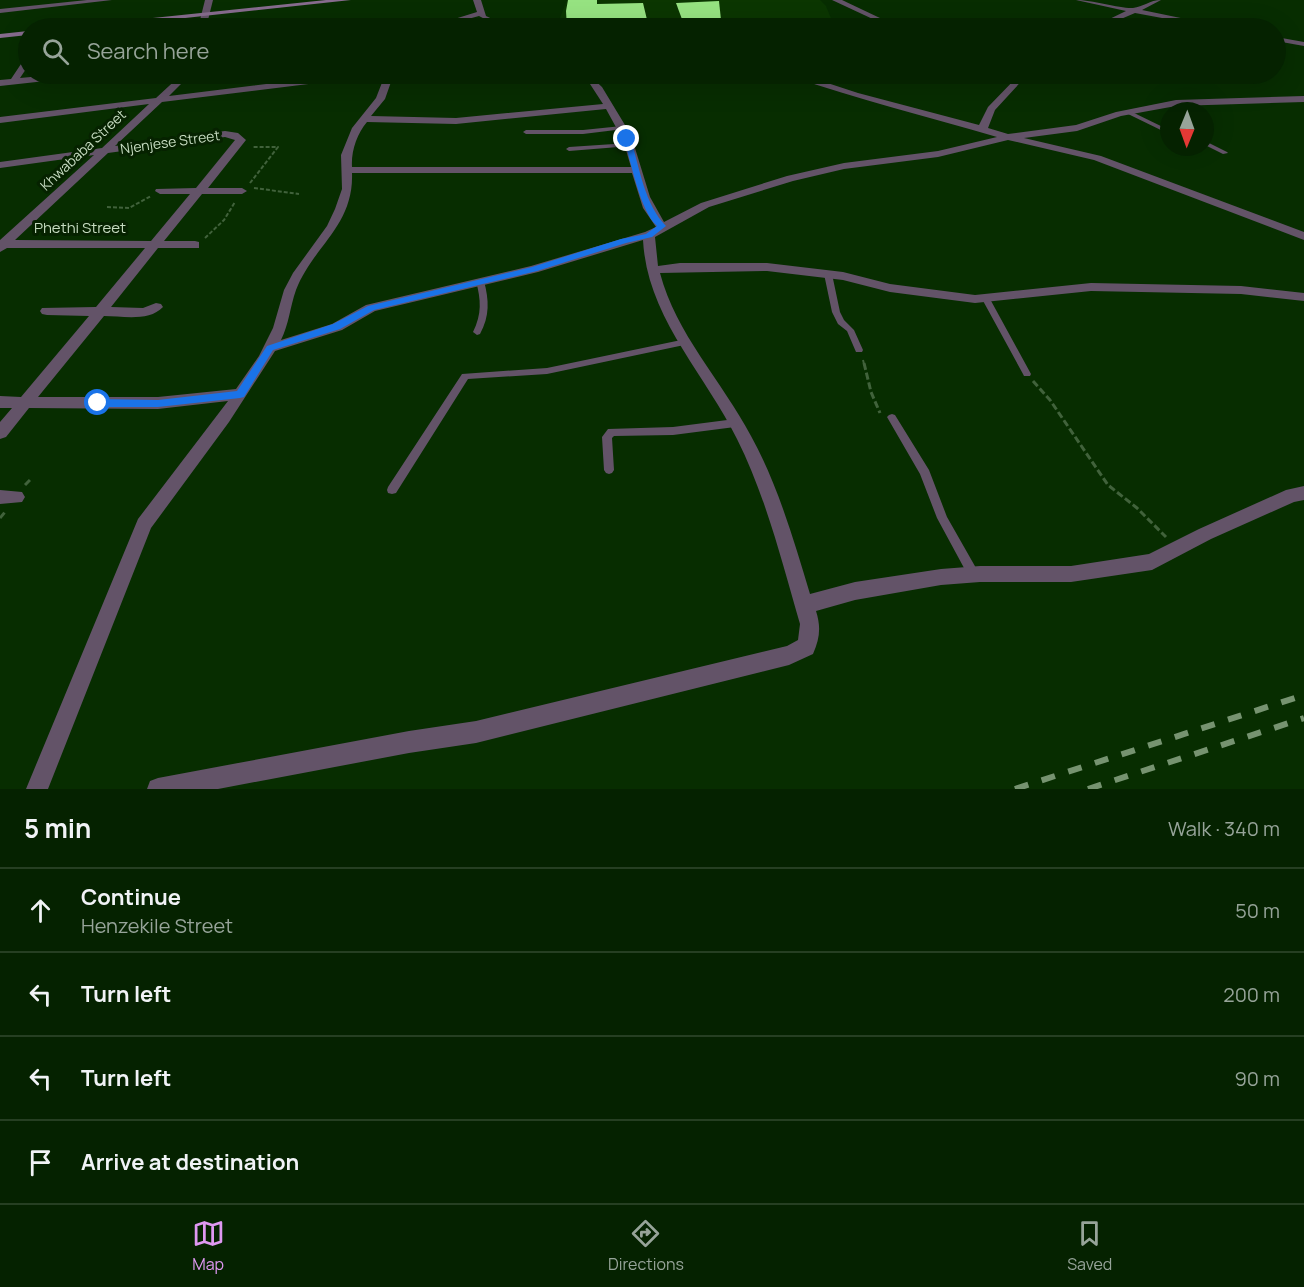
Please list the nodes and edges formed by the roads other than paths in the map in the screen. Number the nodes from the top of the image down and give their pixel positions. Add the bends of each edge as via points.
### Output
1 (108, 0) edge
2 (209, 0) edge
3 (348, 0) edge
4 (477, 0) edge
5 (836, 0) edge
6 (1080, 0) edge
7 (1157, 0) edge
8 (0, 11) edge
9 (1137, 11) junction
10 (442, 12) dead end
11 (481, 13) junction
12 (206, 15) junction
13 (176, 18) edge
14 (205, 18) edge
15 (440, 18) edge
16 (466, 18) edge
17 (485, 18) edge
18 (875, 18) edge
19 (1120, 18) edge
20 (1173, 18) edge
21 (18, 34) edge
22 (0, 36) edge
23 (1286, 41) edge
24 (1304, 44) edge
25 (18, 75) edge
26 (18, 81) edge
27 (13, 82) junction
28 (0, 83) edge
29 (176, 84) edge
30 (285, 84) edge
31 (383, 84) edge
32 (597, 84) edge
33 (823, 84) edge
34 (1015, 84) edge
35 (1304, 99) edge
36 (158, 100) junction
37 (609, 106) junction
38 (1128, 112) junction
39 (362, 119) junction
40 (0, 120) edge
41 (621, 128) junction
42 (1160, 128) edge
43 (982, 130) junction
44 (526, 132) dead end
45 (1008, 137) junction
46 (629, 145) junction
47 (1214, 148) edge
48 (569, 149) dead end
49 (104, 151) junction
50 (1225, 153) dead end
51 (0, 165) edge
52 (347, 170) junction
53 (636, 170) junction
54 (160, 191) road end
55 (200, 191) junction
56 (242, 192) road end
57 (656, 231) junction
58 (1304, 236) edge
59 (1, 245) edge
60 (155, 245) junction
61 (195, 245) road end
62 (652, 270) junction
63 (828, 274) junction
64 (480, 281) junction
65 (1304, 297) edge
66 (986, 299) junction
67 (156, 307) dead end
68 (47, 311) dead end
69 (101, 311) junction
70 (477, 332) dead end
71 (686, 342) junction
72 (270, 348) junction
73 (859, 350) road end
74 (1027, 374) road end
75 (240, 394) junction
76 (0, 402) edge
77 (25, 402) junction
78 (892, 417) road end
79 (735, 423) junction
80 (0, 433) edge
81 (609, 470) dead end
82 (392, 490) dead end
83 (1304, 493) edge
84 (974, 575) junction
85 (804, 604) junction
86 (37, 789) edge
87 (158, 789) edge

1 - 8 street
2 - 12 street
3 - 12 main road
4 - 11 street
5 - 18 street
6 - 9 street
7 - 9 street
9 - 19 street
9 - 20 street
10 - 15 street
11 - 16 street
11 - 17 street
12 - 13 main road
12 - 14 street
21 - 22 main road
23 - 24 street
25 - 27 street
26 - 27 street
27 - 28 street
29 - 36 street, Khwababa Street
30 - 36 street
31 - 39 street via 380,99
32 - 37 street
33 - 43 street
34 - 43 street via 991,109
35 - 38 street via 1194,101
36 - 40 street
36 - 49 street, Khwababa Street
37 - 39 street via 456,121
37 - 41 street
38 - 42 lane
38 - 45 street via 1077,128
39 - 52 street via 346,155
41 - 44 lane
41 - 46 street
43 - 45 street
45 - 57 street via 947,152 844,166 791,178 705,205
45 - 58 street via 1113,164
46 - 48 lane
46 - 53 street
47 - 50 lane
49 - 51 street
49 - 55 street, Njenjese Street via 225,134 240,138
49 - 59 street, Khwababa Street
52 - 53 street
52 - 72 street via 341,209 290,290
53 - 57 street
54 - 55 street
55 - 56 street
55 - 60 street, Njenjese Street
57 - 62 street via 648,247
57 - 64 street via 534,269
59 - 60 street, Phethi Street
60 - 61 street
60 - 69 street, Njenjese Street
62 - 63 street via 767,267
62 - 71 street via 660,296
63 - 66 street via 890,288
63 - 73 lane via 836,312
64 - 70 lane via 485,312
64 - 72 street via 371,308 337,327
65 - 66 street via 1241,290 1091,287
66 - 74 lane
67 - 69 street via 145,312
68 - 69 street
69 - 77 street, Njenjese Street
71 - 79 street
71 - 82 lane via 547,371 465,376
72 - 75 street
75 - 77 street via 158,404
75 - 86 street via 144,524
76 - 77 street
77 - 80 street, Njenjese Street
78 - 84 lane via 925,473 942,518
79 - 81 lane via 673,431 611,432 607,436
79 - 85 street via 760,472
83 - 84 street via 1292,495 1152,562 1071,574
84 - 85 street via 855,591
85 - 87 street via 810,634 806,647 789,655 476,732

